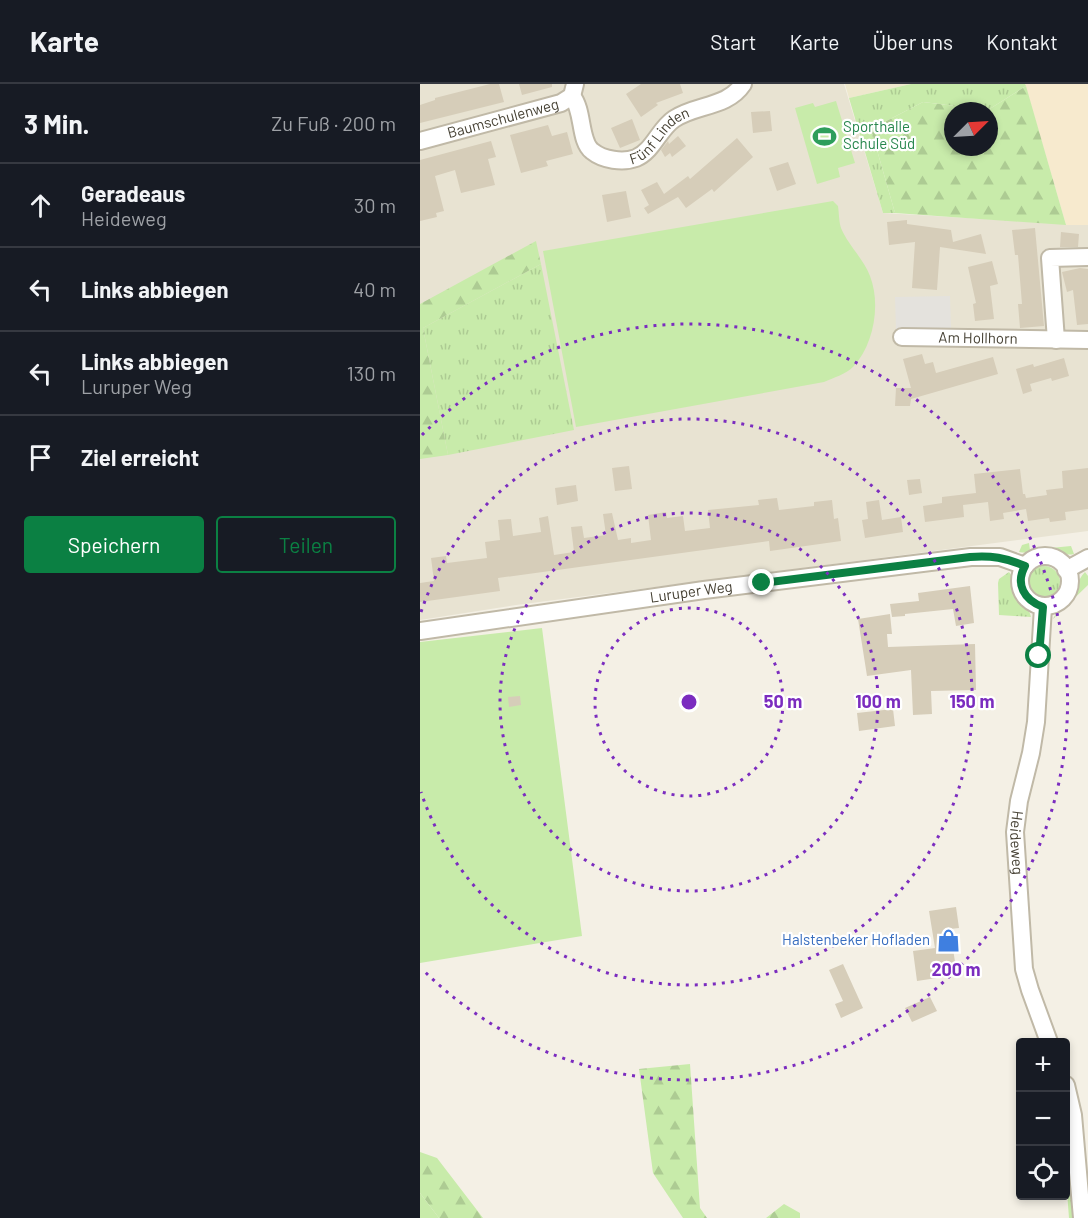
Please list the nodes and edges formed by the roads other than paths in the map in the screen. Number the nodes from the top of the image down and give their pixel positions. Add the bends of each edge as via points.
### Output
1 (743, 84) edge
2 (574, 90) edge
3 (420, 141) edge
4 (1088, 257) edge
5 (902, 337) dead end
6 (1056, 340) junction
7 (1088, 340) edge
8 (1088, 558) edge
9 (1025, 566) junction
10 (1066, 570) junction
11 (1043, 607) junction
12 (420, 631) edge
13 (1047, 1038) edge
14 (1067, 1092) edge
15 (1082, 1218) edge

1 - 2 street, Fünf Linden via 730,97 673,119 642,155 622,160 592,152 586,145
2 - 3 street, Baumschulenweg via 561,103
4 - 6 street via 1050,258
5 - 6 street, Am Hollhorn
6 - 7 street, Am Hollhorn
8 - 10 street
9 - 10 street via 1031,560 1048,556
9 - 11 street via 1020,582 1022,591 1027,599
9 - 12 street, Luruper Weg via 1000,557 970,557
10 - 11 street via 1069,588 1065,596
11 - 13 street, Heideweg via 1036,722 1015,832 1024,969
14 - 15 street

